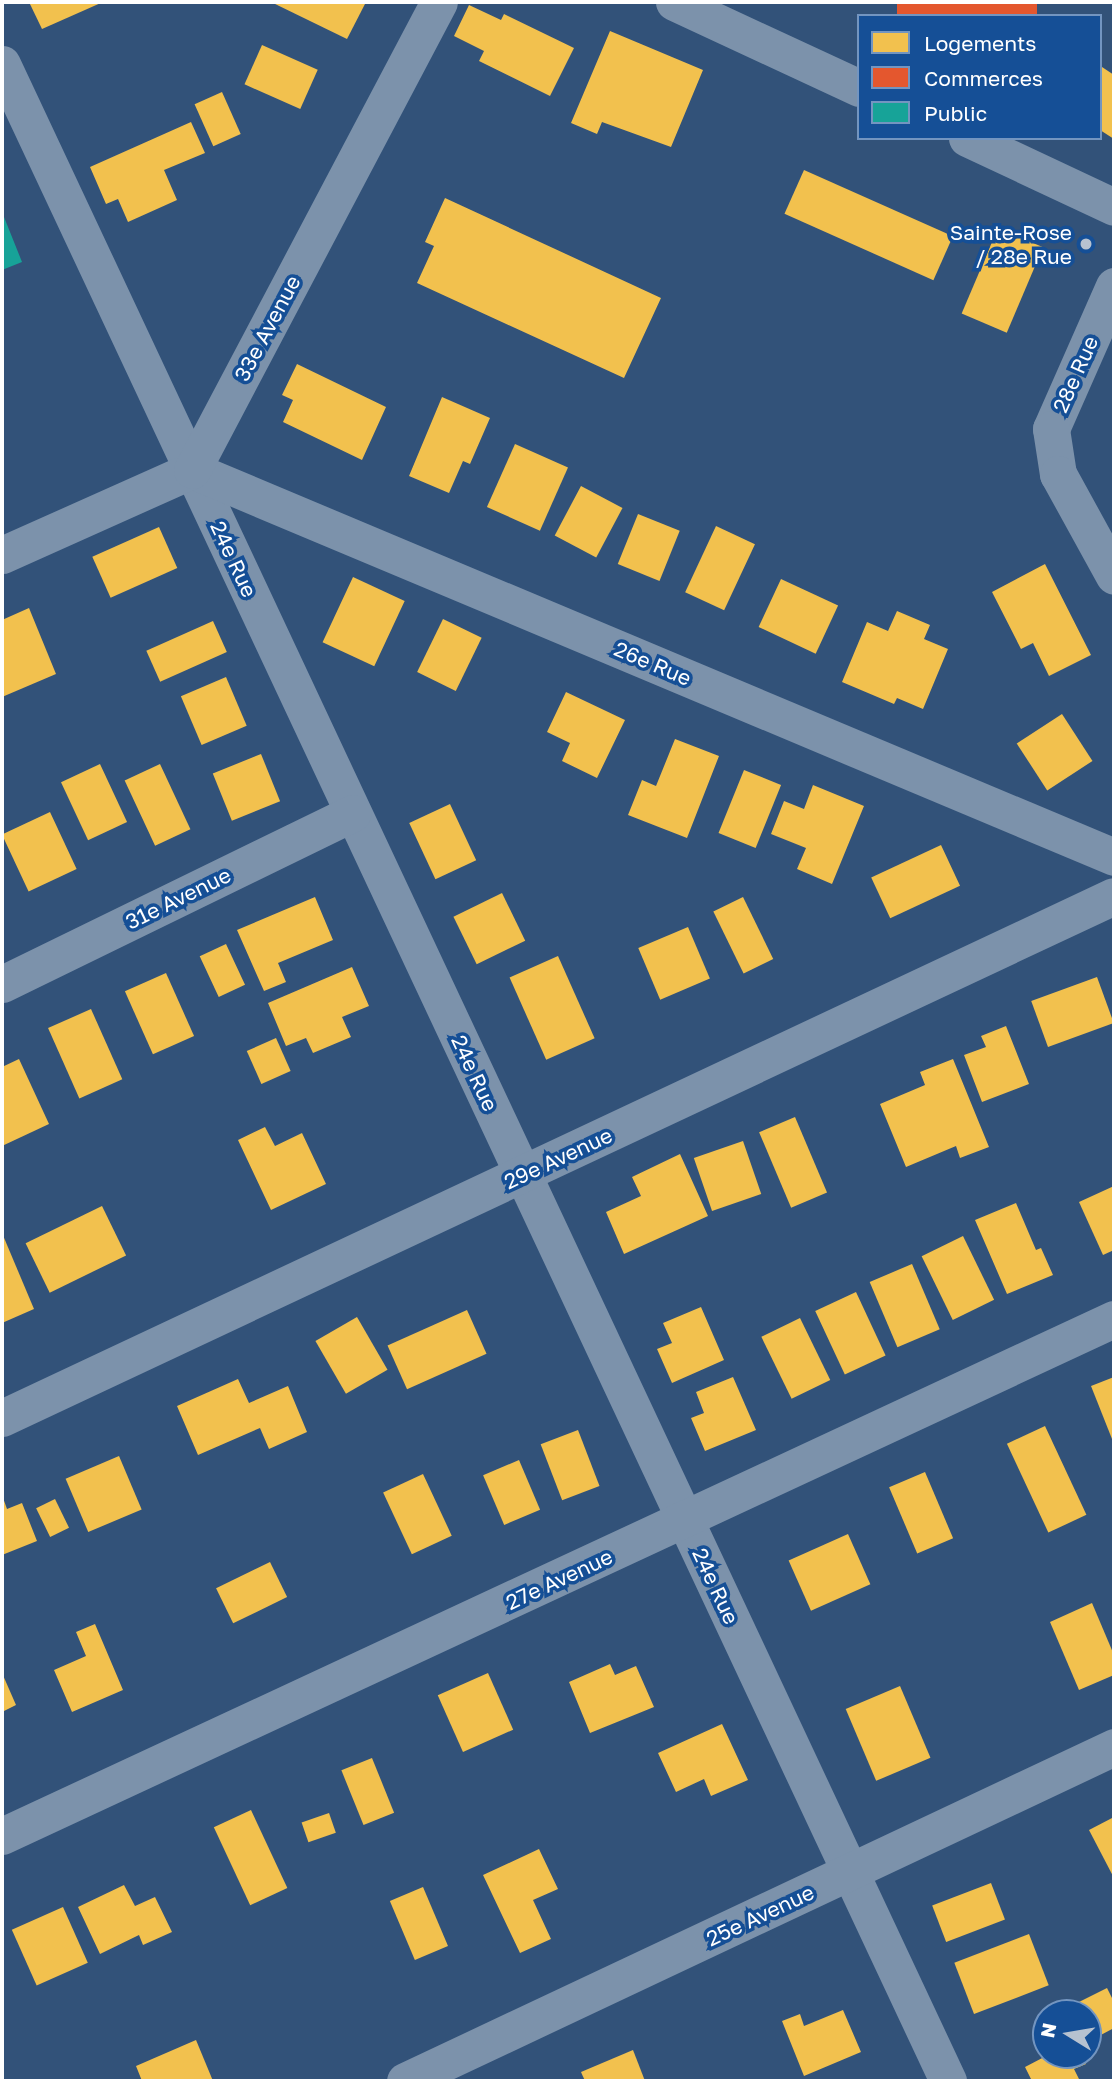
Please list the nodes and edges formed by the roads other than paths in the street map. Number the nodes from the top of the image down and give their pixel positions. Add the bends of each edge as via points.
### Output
1 (439, 2) edge
2 (674, 2) edge
3 (2, 64) edge
4 (857, 87) edge
5 (15, 125) edge
6 (971, 140) edge
7 (1114, 207) edge
8 (1114, 286) edge
9 (192, 470) junction
10 (2, 555) edge
11 (1114, 576) edge
12 (353, 813) junction
13 (1114, 857) edge
14 (1114, 896) edge
15 (2, 984) edge
16 (523, 1174) junction
17 (1114, 1319) edge
18 (2, 1418) edge
19 (685, 1520) junction
20 (1114, 1747) edge
21 (2, 1836) edge
22 (850, 1873) junction
23 (405, 2081) edge
24 (948, 2081) edge

1 - 9 street, 33e Avenue
2 - 4 street
3 - 5 street, 24e Rue
5 - 9 street, 24e Rue
6 - 7 street
8 - 11 street, 28e Rue via 1051,429 1058,474
9 - 10 street
9 - 12 street, 24e Rue
9 - 13 street, 26e Rue
12 - 15 street, 31e Avenue
12 - 16 street, 24e Rue
14 - 16 street, 29e Avenue
16 - 18 street, 29e Avenue
16 - 19 street, 24e Rue
17 - 19 street, 27e Avenue
19 - 21 street, 27e Avenue
19 - 22 street, 24e Rue
20 - 22 street, 25e Avenue
22 - 23 street, 25e Avenue
22 - 24 street, 24e Rue

